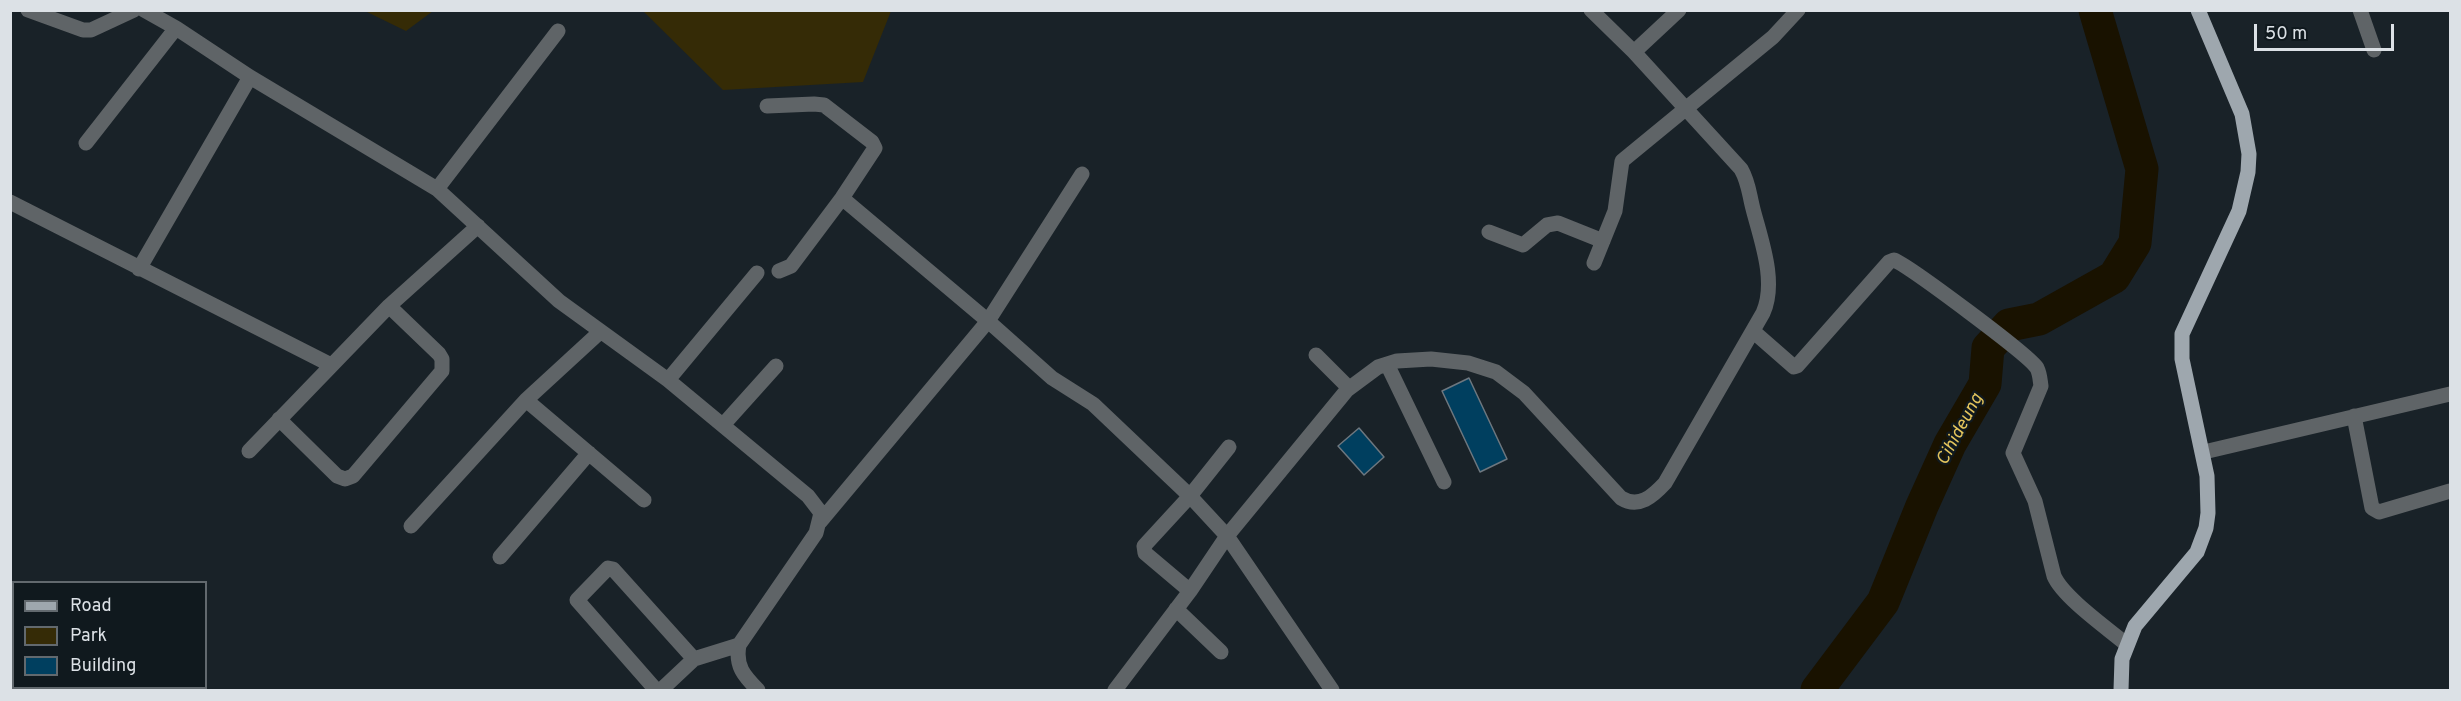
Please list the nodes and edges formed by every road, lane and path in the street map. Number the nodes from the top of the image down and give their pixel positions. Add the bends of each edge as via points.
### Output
1 (28, 10) edge
2 (134, 10) edge
3 (144, 10) edge
4 (1591, 10) edge
5 (1679, 10) edge
6 (1798, 10) edge
7 (2198, 10) edge
8 (2360, 10) edge
9 (112, 16) edge
10 (176, 28) junction
11 (558, 32) dead end
12 (2373, 51) dead end
13 (1634, 52) junction
14 (250, 77) junction
15 (767, 106) dead end
16 (1686, 110) junction
17 (86, 143) dead end
18 (1082, 174) dead end
19 (437, 189) junction
20 (842, 198) junction
21 (10, 202) edge
22 (478, 226) junction
23 (1489, 232) dead end
24 (1603, 241) junction
25 (1594, 262) dead end
26 (139, 269) junction
27 (779, 271) dead end
28 (758, 273) dead end
29 (389, 306) junction
30 (988, 321) junction
31 (600, 332) junction
32 (1754, 332) junction
33 (1316, 355) dead end
34 (1387, 364) junction
35 (330, 365) junction
36 (776, 366) dead end
37 (668, 380) junction
38 (1349, 388) junction
39 (2451, 394) edge
40 (526, 400) junction
41 (2355, 416) junction
42 (279, 419) junction
43 (723, 425) junction
44 (1229, 447) dead end
45 (249, 451) dead end
46 (2204, 452) junction
47 (589, 453) junction
48 (1444, 482) dead end
49 (2451, 490) edge
50 (1190, 496) junction
51 (644, 500) dead end
52 (820, 522) junction
53 (411, 526) dead end
54 (1227, 536) junction
55 (500, 557) dead end
56 (1190, 591) junction
57 (1176, 609) junction
58 (2126, 644) junction
59 (739, 645) junction
60 (1221, 652) dead end
61 (694, 660) junction
62 (656, 690) edge
63 (661, 690) edge
64 (758, 690) edge
65 (1115, 690) edge
66 (1332, 690) edge
67 (2121, 690) edge

1 - 9 street via 83,30 91,30
2 - 9 street
3 - 10 street
4 - 13 street
5 - 13 street
6 - 16 street via 1773,37
7 - 46 main road via 2241,114 2249,153 2239,211 2182,334 2182,359
8 - 12 street
10 - 14 street
10 - 17 street
11 - 19 street
13 - 16 street
14 - 19 street
14 - 26 street
15 - 20 street via 824,105 874,144 874,150
16 - 24 street via 1622,161 1615,211
16 - 32 street via 1730,155 1749,183 1768,286 1768,303
18 - 30 street
19 - 22 street
20 - 27 street via 789,268
20 - 30 street
21 - 26 street
22 - 29 street
22 - 31 street via 537,282
23 - 24 street via 1523,245 1547,225 1558,223
24 - 25 street
26 - 35 street
28 - 37 street
29 - 35 street
29 - 42 street via 439,354 442,371 353,477 337,476
30 - 50 street via 1058,382 1093,404
30 - 52 street
31 - 37 street
31 - 40 street
32 - 34 street via 1665,483 1655,494 1637,503 1621,498 1524,393 1496,372 1442,360 1413,359
32 - 58 street via 1797,366 1894,260 2031,362 2040,375 2041,386 2013,453 2035,501 2054,576 2066,593
33 - 38 street
34 - 38 street
34 - 48 street
35 - 42 street
36 - 43 street
37 - 43 street
38 - 54 street
39 - 41 street
40 - 47 street
40 - 53 street
41 - 46 street
41 - 49 street via 2372,508 2379,512
42 - 45 street
43 - 52 street via 808,496 820,513
44 - 50 street
46 - 58 main road via 2209,498 2202,543 2148,609
47 - 51 street
47 - 55 street
50 - 54 street
50 - 56 street via 1144,550
52 - 59 street
54 - 56 street
54 - 66 street
56 - 57 street
57 - 60 street
57 - 65 street
58 - 67 main road
59 - 61 street
59 - 64 street via 740,669
61 - 62 street via 613,568 608,568 577,600
61 - 63 street

